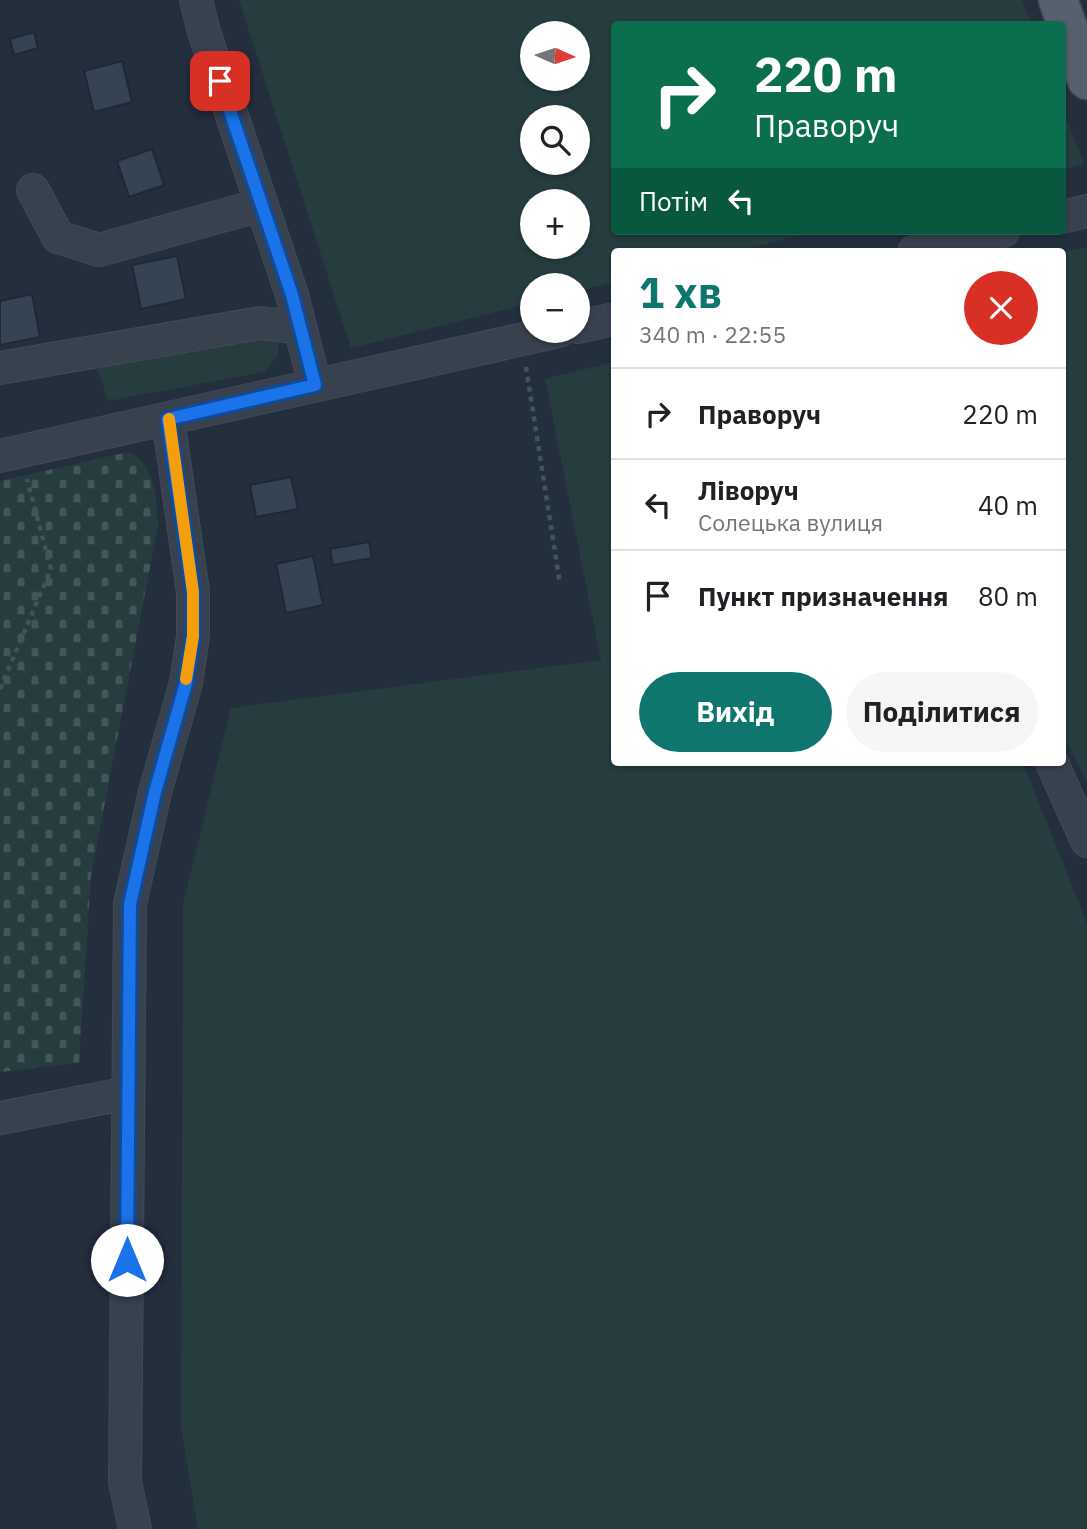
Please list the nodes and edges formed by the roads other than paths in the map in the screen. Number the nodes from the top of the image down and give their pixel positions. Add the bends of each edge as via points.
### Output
1 (196, 0) edge
2 (1058, 0) edge
3 (1066, 21) edge
4 (1066, 22) edge
5 (1087, 80) edge
6 (33, 190) dead end
7 (261, 205) junction
8 (1087, 211) edge
9 (1066, 216) edge
10 (986, 235) edge
11 (931, 248) edge
12 (611, 320) edge
13 (590, 324) edge
14 (300, 328) junction
15 (520, 339) edge
16 (0, 368) edge
17 (315, 385) junction
18 (168, 419) junction
19 (0, 457) edge
20 (1053, 766) edge
21 (1087, 841) edge
22 (128, 1093) junction
23 (0, 1118) edge
24 (135, 1529) edge

1 - 7 street
2 - 3 main road
4 - 5 main road
6 - 7 street via 58,237 99,250
7 - 14 street
8 - 9 street
10 - 11 street
12 - 13 street
14 - 16 street via 261,323
14 - 17 street
15 - 17 street
17 - 18 street
18 - 19 street
18 - 22 street via 193,592 193,636 186,683 130,904
20 - 21 street
22 - 23 street
22 - 24 street via 125,1482

